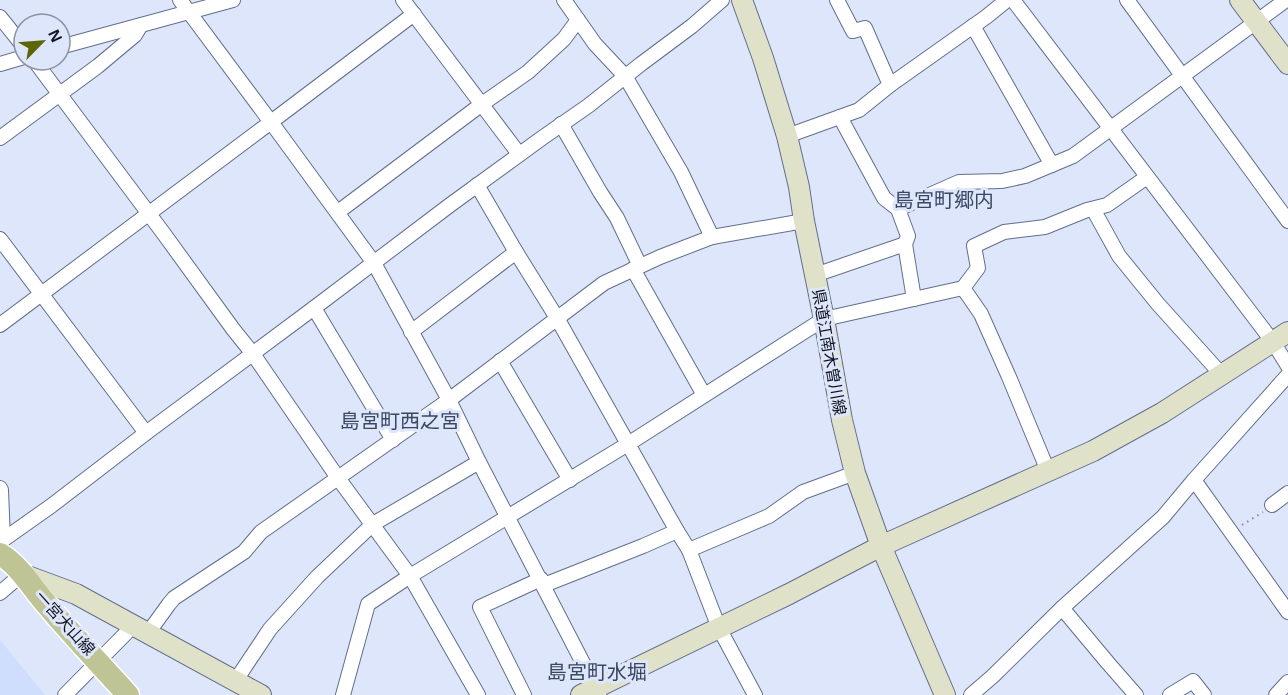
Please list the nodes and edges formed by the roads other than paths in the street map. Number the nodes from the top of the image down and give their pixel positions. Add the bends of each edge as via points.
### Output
1 (180, 0) edge
2 (233, 0) edge
3 (403, 0) edge
4 (565, 0) edge
5 (722, 0) edge
6 (742, 0) edge
7 (837, 0) edge
8 (1007, 0) edge
9 (1012, 0) edge
10 (1127, 0) edge
11 (1240, 0) edge
12 (1286, 0) edge
13 (189, 13) junction
14 (414, 14) junction
15 (0, 16) edge
16 (578, 20) junction
17 (1256, 21) junction
18 (141, 25) junction
19 (973, 26) junction
20 (12, 32) edge
21 (72, 44) edge
22 (1288, 64) edge
23 (43, 72) edge
24 (625, 76) junction
25 (1183, 76) junction
26 (891, 85) junction
27 (60, 94) junction
28 (482, 104) junction
29 (840, 117) junction
30 (272, 122) junction
31 (561, 124) junction
32 (1109, 128) junction
33 (787, 136) junction
34 (0, 138) edge
35 (519, 154) junction
36 (1052, 165) junction
37 (1147, 177) junction
38 (477, 185) junction
39 (898, 209) junction
40 (1093, 209) junction
41 (338, 212) junction
42 (149, 214) junction
43 (804, 221) junction
44 (1288, 221) edge
45 (712, 237) junction
46 (0, 239) edge
47 (905, 244) junction
48 (516, 252) junction
49 (374, 263) junction
50 (637, 268) junction
51 (815, 275) junction
52 (963, 288) junction
53 (41, 294) junction
54 (914, 299) junction
55 (315, 308) junction
56 (557, 318) junction
57 (824, 319) junction
58 (0, 325) edge
59 (411, 332) junction
60 (1281, 337) edge
61 (253, 354) junction
62 (500, 361) junction
63 (1288, 366) edge
64 (1222, 375) junction
65 (1288, 375) edge
66 (704, 395) junction
67 (448, 400) junction
68 (146, 433) junction
69 (393, 440) junction
70 (628, 444) junction
71 (479, 462) junction
72 (1048, 471) junction
73 (855, 473) junction
74 (338, 478) junction
75 (570, 480) junction
76 (1194, 480) junction
77 (0, 488) edge
78 (1288, 493) edge
79 (1272, 505) road end
80 (509, 517) junction
81 (373, 524) junction
82 (677, 531) junction
83 (1, 545) edge
84 (881, 546) junction
85 (689, 550) junction
86 (22, 573) junction
87 (410, 576) junction
88 (542, 582) junction
89 (0, 593) edge
90 (1062, 608) junction
91 (1288, 612) edge
92 (718, 628) junction
93 (140, 629) junction
94 (98, 661) junction
95 (237, 681) junction
96 (1288, 682) edge
97 (592, 693) edge
98 (65, 695) edge
99 (128, 695) edge
100 (261, 695) edge
101 (343, 695) edge
102 (478, 695) edge
103 (524, 695) edge
104 (755, 695) edge
105 (945, 695) edge
106 (971, 695) edge
107 (1136, 695) edge
108 (1170, 695) edge
109 (1204, 695) edge
110 (1276, 695) edge

1 - 13 street
2 - 13 street
3 - 14 street
4 - 16 street
5 - 24 street
6 - 33 street, 県道江南木曽川線
7 - 26 street via 853,31 865,28
8 - 19 street
9 - 32 street
10 - 25 street
11 - 17 street
12 - 17 street
13 - 18 street
13 - 30 street
14 - 28 street
14 - 30 street
15 - 20 street
16 - 24 street
16 - 28 street via 564,39 528,72
17 - 22 street
17 - 25 street
18 - 21 street
18 - 27 street via 98,66
19 - 26 street
19 - 36 street
23 - 27 street
24 - 31 street
24 - 45 street via 681,172
25 - 32 street
25 - 44 street
26 - 29 street via 859,110
27 - 34 street
27 - 42 street
28 - 35 street
28 - 41 street
29 - 33 street
29 - 39 street via 884,198
30 - 41 street
30 - 42 street
31 - 35 street
31 - 50 street via 617,218
32 - 36 street via 1073,156
32 - 37 street
33 - 43 street, 県道江南木曽川線
35 - 38 street
36 - 39 street via 1002,181 959,182
37 - 40 street via 1107,205
37 - 60 street
38 - 48 street
38 - 49 street
39 - 47 street via 908,236
40 - 52 street via 1045,227 1004,232 974,246 978,268
40 - 64 street via 1119,256
41 - 49 street
42 - 53 street
42 - 61 street
43 - 45 street
43 - 51 street, 県道江南木曽川線
45 - 50 street
46 - 53 street
47 - 51 street
47 - 54 street
48 - 56 street
48 - 59 street
49 - 55 street
49 - 59 street
50 - 56 street via 604,283
50 - 66 street
51 - 57 street, 県道江南木曽川線
52 - 54 street
52 - 72 street via 981,314
53 - 58 street
53 - 68 street
54 - 57 street
55 - 61 street
55 - 69 street
56 - 62 street
56 - 70 street
57 - 66 street
57 - 73 street, 県道江南木曽川線
59 - 67 street
60 - 63 street
60 - 64 street
61 - 68 street
61 - 74 street
62 - 67 street
62 - 75 street
64 - 72 street via 1162,413
65 - 76 street
66 - 70 street
67 - 69 street
67 - 71 street
68 - 83 street
69 - 74 street
70 - 75 street
70 - 82 street
71 - 80 street
71 - 81 street
72 - 84 street
73 - 84 street, 県道江南木曽川線
73 - 85 street via 803,492 769,516
74 - 81 street
74 - 93 street via 261,532 244,552 174,598
75 - 80 street
76 - 90 street via 1163,518
76 - 91 street
77 - 83 street
78 - 79 street
80 - 87 street
80 - 88 street
81 - 87 street
81 - 95 street via 270,629
82 - 85 street
82 - 88 street
83 - 86 main road, 一宮犬山線
84 - 92 street
84 - 105 street, 県道江南木曽川線
85 - 92 street
86 - 89 street
86 - 93 street via 76,594
86 - 94 main road, 一宮犬山線
87 - 101 street via 368,604
87 - 102 street
88 - 97 street via 580,659
88 - 103 street via 480,607
90 - 106 street
90 - 107 street
92 - 97 street
92 - 104 street
93 - 94 street
93 - 95 street
94 - 98 street
94 - 99 main road, 一宮犬山線
95 - 100 street
96 - 110 street
108 - 109 street via 1192,681

